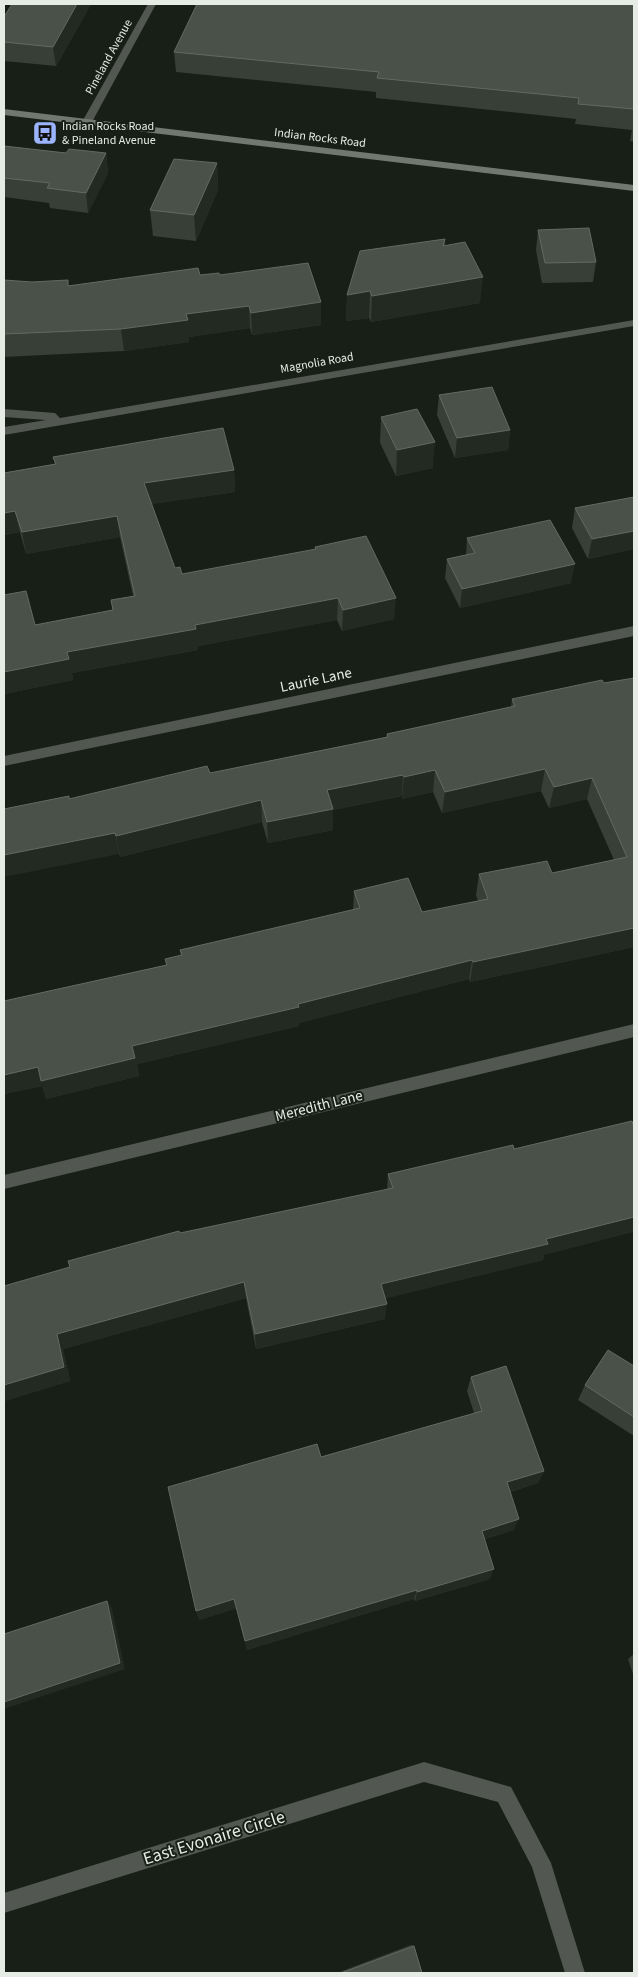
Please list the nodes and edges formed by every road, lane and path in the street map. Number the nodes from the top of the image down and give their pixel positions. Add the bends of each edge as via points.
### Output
1 (152, 4) edge
2 (4, 112) edge
3 (87, 122) junction
4 (634, 188) edge
5 (634, 323) edge
6 (4, 412) edge
7 (74, 419) junction
8 (4, 432) edge
9 (634, 632) edge
10 (4, 761) edge
11 (634, 1030) edge
12 (4, 1182) edge
13 (4, 1903) edge
14 (575, 1973) edge

1 - 3 street, Pineland Avenue
2 - 3 street, Indian Rocks Road
3 - 4 street, Indian Rocks Road
5 - 7 street, Magnolia Road
6 - 7 street
7 - 8 street, Magnolia Road
9 - 10 street, Laurie Lane
11 - 12 street, Meredith Lane
13 - 14 street, East Evonaire Circle via 424,1772 504,1794 541,1863

